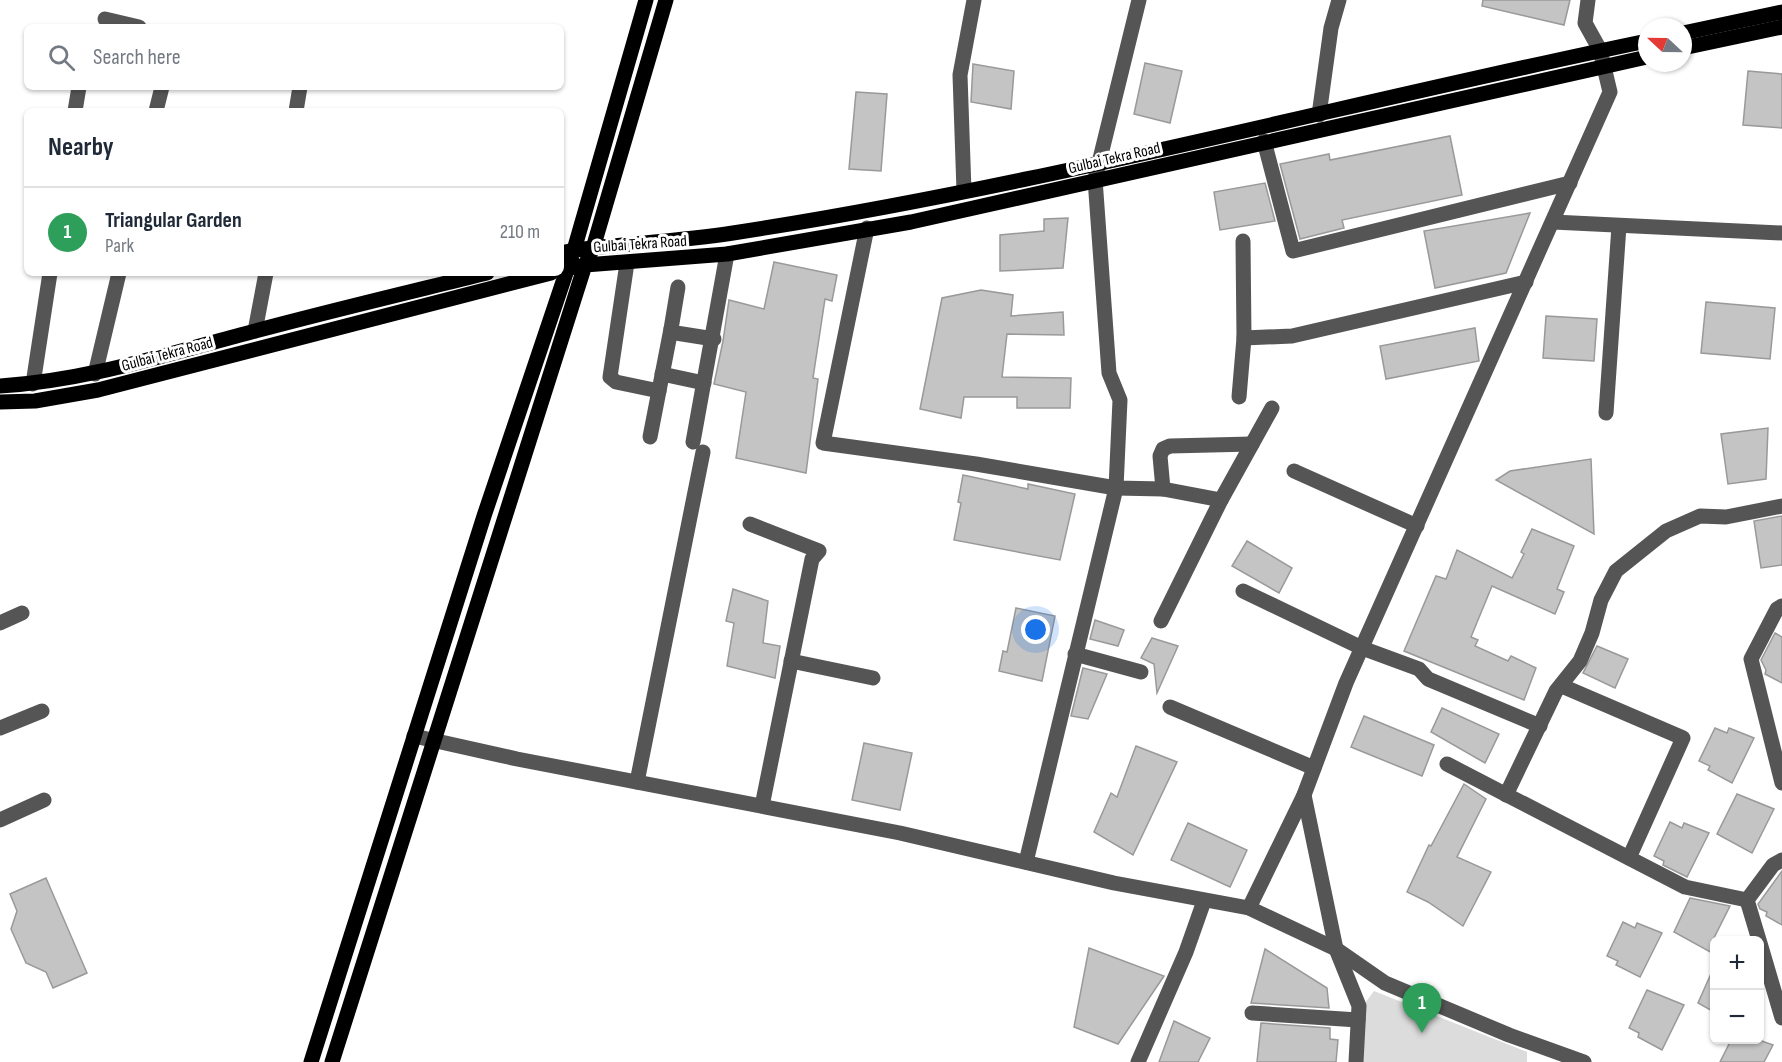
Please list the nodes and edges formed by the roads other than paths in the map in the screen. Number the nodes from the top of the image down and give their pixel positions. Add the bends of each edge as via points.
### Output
1 (646, 0) edge
2 (666, 0) edge
3 (974, 0) edge
4 (1139, 0) edge
5 (1339, 0) edge
6 (1588, 0) edge
7 (1782, 12) edge
8 (105, 19) dead end
9 (126, 24) edge
10 (1782, 27) edge
11 (1692, 31) edge
12 (1638, 43) edge
13 (1692, 46) edge
14 (1600, 50) junction
15 (1638, 59) edge
16 (1605, 68) junction
17 (78, 90) edge
18 (161, 90) edge
19 (300, 90) edge
20 (76, 108) edge
21 (157, 108) edge
22 (296, 108) edge
23 (1319, 115) junction
24 (1264, 141) junction
25 (1099, 162) junction
26 (1095, 179) junction
27 (1570, 183) junction
28 (964, 191) junction
29 (1553, 222) junction
30 (1619, 226) junction
31 (867, 228) junction
32 (1782, 233) edge
33 (1243, 241) dead end
34 (593, 248) junction
35 (567, 252) edge
36 (728, 254) junction
37 (627, 263) junction
38 (585, 265) junction
39 (564, 270) edge
40 (50, 276) edge
41 (118, 276) edge
42 (265, 276) edge
43 (476, 276) edge
44 (539, 276) edge
45 (562, 276) edge
46 (1526, 282) junction
47 (678, 287) dead end
48 (671, 329) junction
49 (255, 331) junction
50 (1244, 338) junction
51 (714, 339) junction
52 (95, 374) junction
53 (662, 374) junction
54 (704, 383) junction
55 (33, 384) junction
56 (0, 386) edge
57 (659, 391) junction
58 (1239, 397) dead end
59 (0, 402) edge
60 (1272, 408) dead end
61 (1606, 413) dead end
62 (650, 437) dead end
63 (1252, 444) junction
64 (1294, 471) dead end
65 (1116, 488) junction
66 (1163, 489) junction
67 (1221, 500) junction
68 (1782, 506) edge
69 (750, 524) dead end
70 (1417, 526) junction
71 (1243, 591) dead end
72 (1782, 606) edge
73 (22, 613) dead end
74 (1161, 621) dead end
75 (0, 623) edge
76 (1362, 648) junction
77 (1075, 654) junction
78 (791, 661) junction
79 (1142, 672) dead end
80 (873, 678) dead end
81 (1562, 686) junction
82 (1170, 707) dead end
83 (42, 711) dead end
84 (1540, 726) junction
85 (0, 728) edge
86 (414, 736) junction
87 (434, 741) junction
88 (1447, 764) dead end
89 (1314, 768) junction
90 (637, 782) junction
91 (1782, 783) edge
92 (1304, 795) junction
93 (1506, 795) junction
94 (44, 800) dead end
95 (762, 806) junction
96 (0, 820) edge
97 (1629, 858) junction
98 (1782, 860) edge
99 (1026, 862) junction
100 (1747, 900) junction
101 (1204, 901) junction
102 (1249, 908) junction
103 (1757, 936) edge
104 (1336, 950) junction
105 (1764, 959) edge
106 (1252, 1013) dead end
107 (1782, 1018) edge
108 (1358, 1020) junction
109 (1548, 1056) edge
110 (311, 1062) edge
111 (332, 1062) edge
112 (1138, 1062) edge
113 (1356, 1062) edge
114 (1584, 1062) edge

1 - 35 main road
2 - 34 main road
3 - 28 street via 960,75
4 - 25 street
5 - 23 street via 1331,28
6 - 14 street via 1585,23
7 - 11 main road
8 - 9 street
10 - 13 main road
12 - 14 main road, Gulbai Tekra Road
14 - 16 street
14 - 23 main road, Gulbai Tekra Road
15 - 16 main road, Gulbai Tekra Road
16 - 24 main road, Gulbai Tekra Road
16 - 27 street via 1610,92
17 - 20 street
18 - 21 street
19 - 22 street
23 - 25 main road, Gulbai Tekra Road
24 - 26 main road, Gulbai Tekra Road
24 - 27 street via 1293,252
25 - 26 street
25 - 28 main road, Gulbai Tekra Road
26 - 31 main road, Gulbai Tekra Road via 911,222
26 - 65 street via 1109,373 1120,400
27 - 29 street
28 - 34 main road, Gulbai Tekra Road via 731,233
29 - 30 street
29 - 46 street
30 - 32 street
30 - 61 street
31 - 36 main road, Gulbai Tekra Road
31 - 65 street via 823,443
33 - 50 street
34 - 35 main road, Gulbai Tekra Road
34 - 38 main road
35 - 39 main road
36 - 37 main road, Gulbai Tekra Road
36 - 51 street
37 - 38 main road, Gulbai Tekra Road
37 - 57 street via 610,377 616,382
38 - 39 main road, Gulbai Tekra Road
38 - 87 main road
40 - 55 street
41 - 52 street
42 - 49 street
43 - 49 main road, Gulbai Tekra Road
44 - 59 main road, Gulbai Tekra Road via 99,390 34,401
45 - 86 main road
46 - 50 street via 1292,336
46 - 70 street
47 - 48 street
48 - 51 street
48 - 53 street
49 - 52 main road, Gulbai Tekra Road
50 - 58 street
51 - 54 street
52 - 55 main road, Gulbai Tekra Road
53 - 54 street
53 - 57 street
54 - 90 street via 698,447
55 - 56 main road, Gulbai Tekra Road
57 - 62 street
60 - 63 street
63 - 66 street via 1163,449
63 - 67 street
64 - 70 street
65 - 66 street
65 - 77 street
66 - 67 street
67 - 74 street
68 - 81 street via 1726,518 1700,516 1666,531 1639,552 1616,571 1600,600 1580,661
69 - 78 street via 819,551 812,559
70 - 76 street
71 - 76 street
72 - 91 street via 1751,659
73 - 75 street
76 - 84 street via 1419,669 1428,679
76 - 89 street
77 - 79 street
77 - 99 street
78 - 80 street
78 - 95 street
81 - 84 street
81 - 97 street via 1683,738
82 - 89 street
83 - 85 street
84 - 93 street
86 - 87 street
86 - 110 main road
87 - 90 street
87 - 111 main road
88 - 93 street
89 - 92 street
90 - 95 street
92 - 102 street
92 - 104 street
93 - 97 street
94 - 96 street
95 - 99 street via 900,832
97 - 100 street via 1685,887
98 - 100 street via 1773,865
99 - 101 street
100 - 103 street
101 - 102 street
101 - 112 street
102 - 104 street
104 - 108 street via 1359,1006
104 - 109 street via 1385,983
105 - 107 street
106 - 108 street
108 - 113 street
109 - 114 street

